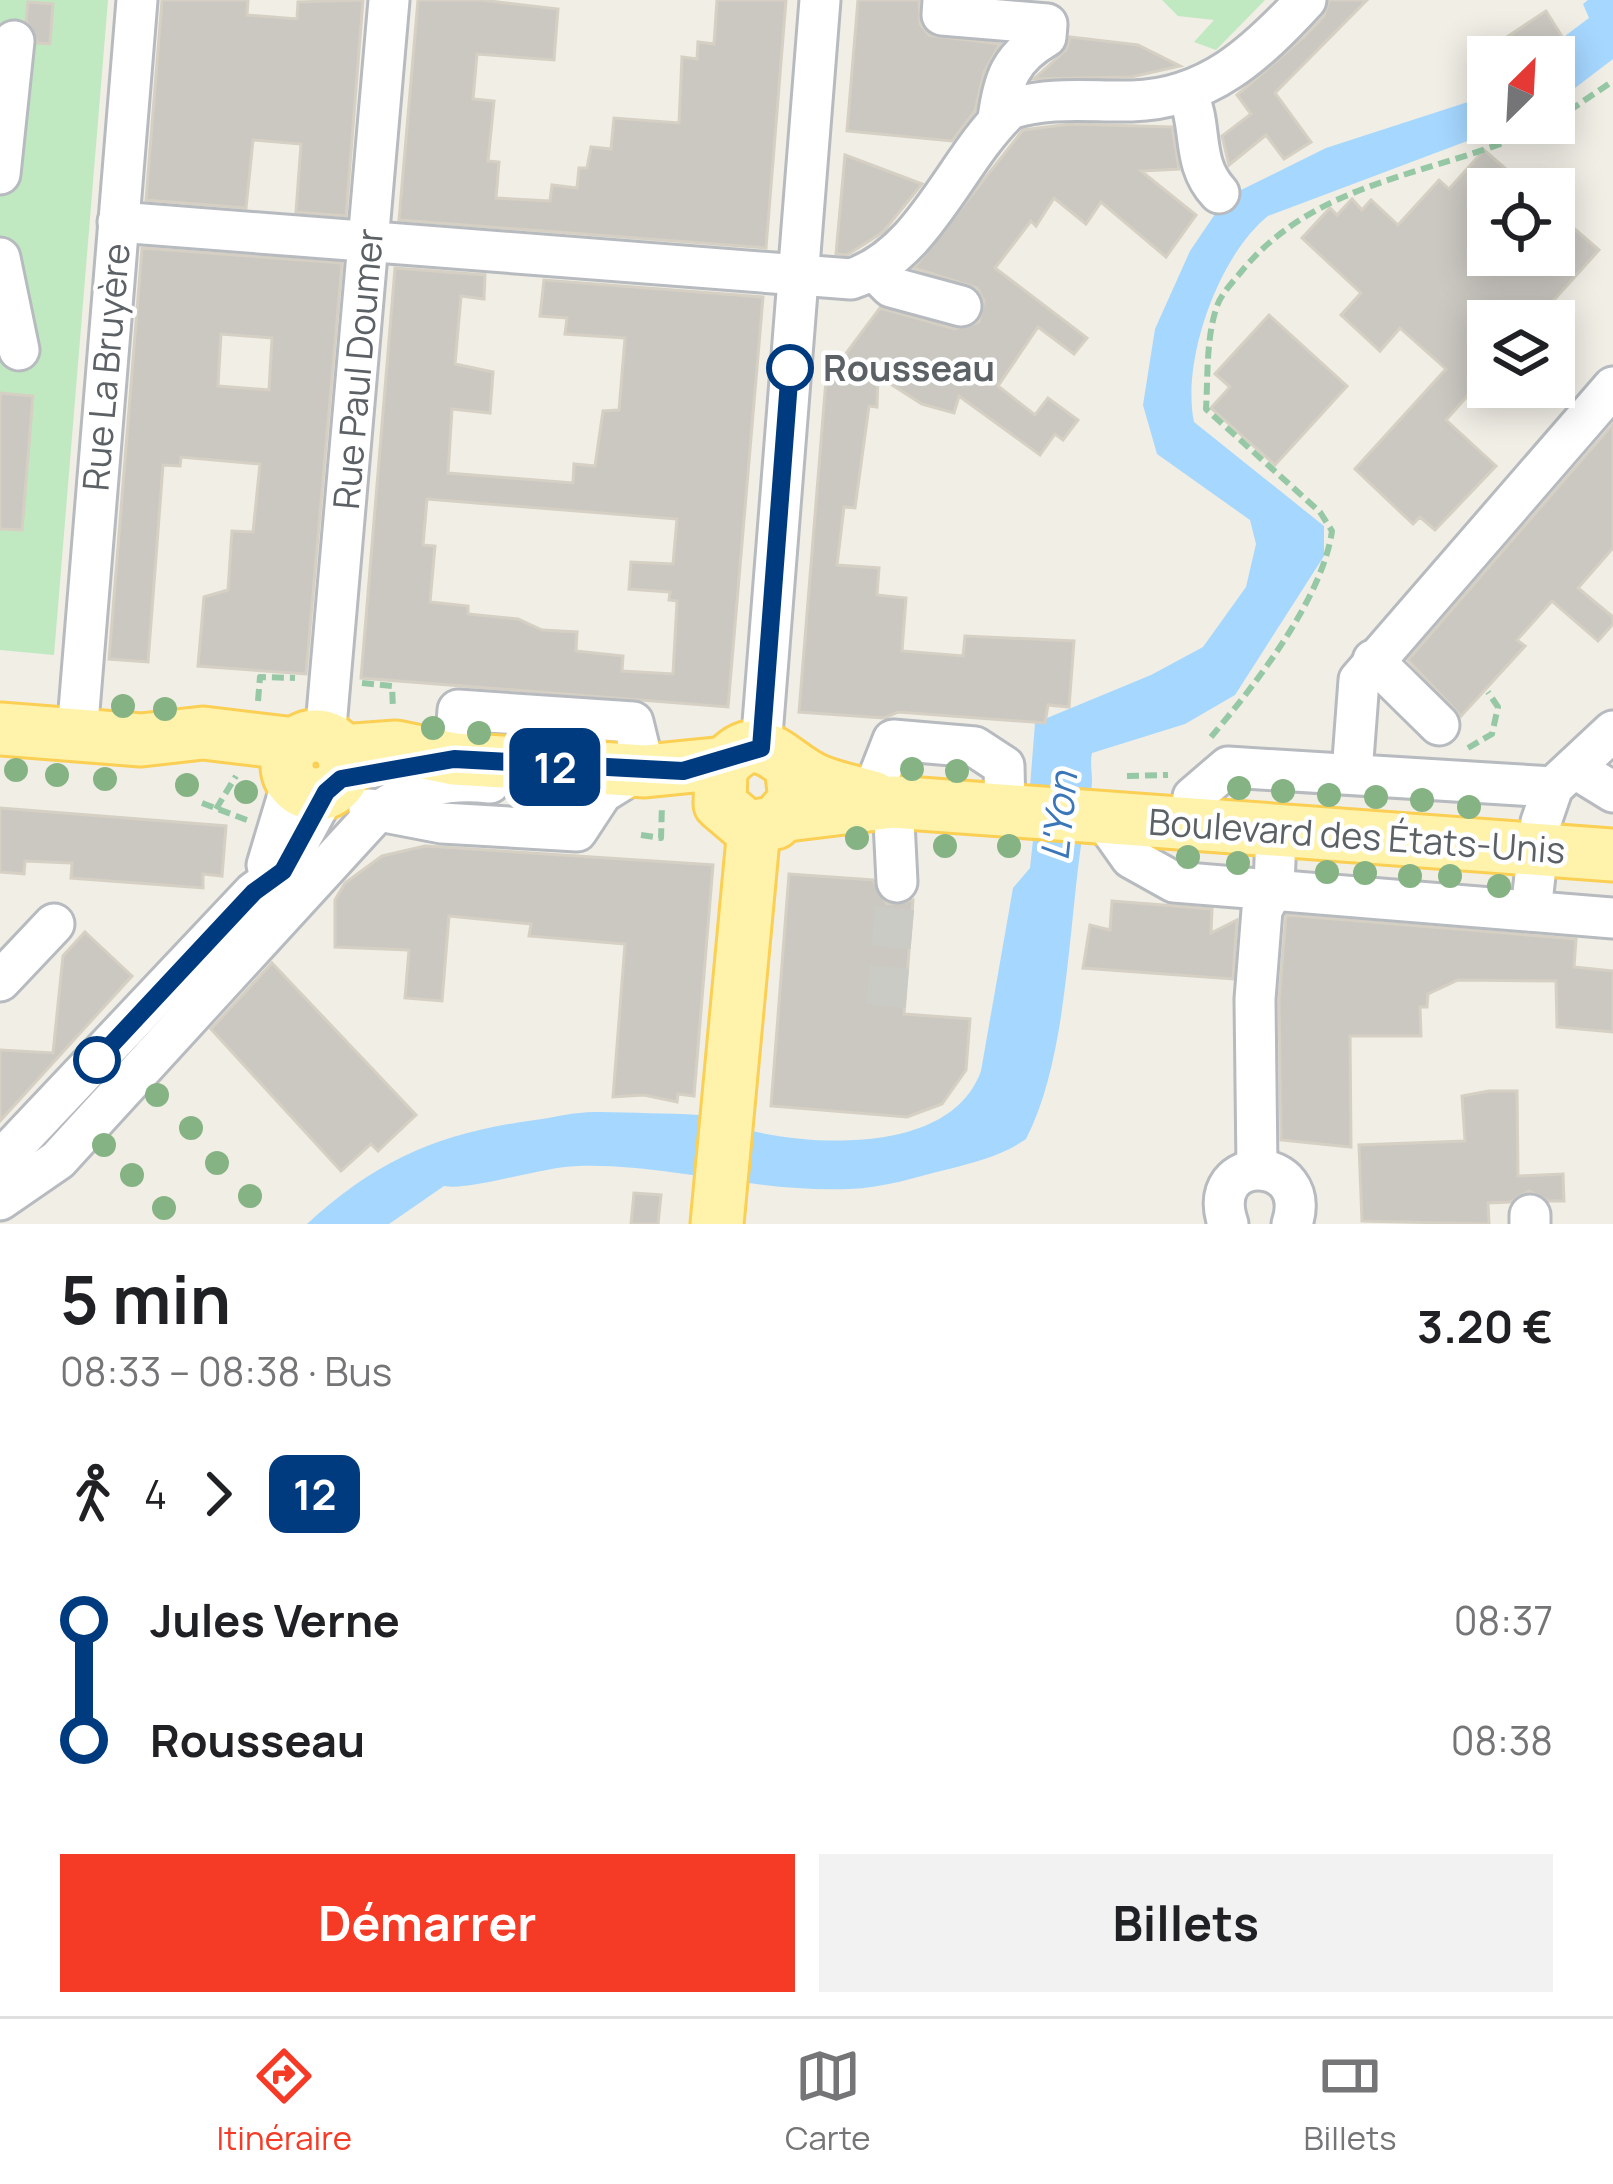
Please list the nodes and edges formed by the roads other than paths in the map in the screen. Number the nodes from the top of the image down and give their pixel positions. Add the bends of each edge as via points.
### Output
1 (137, 0) edge
2 (389, 0) edge
3 (820, 0) edge
4 (944, 0) edge
5 (1306, 0) edge
6 (14, 41) dead end
7 (1188, 94) junction
8 (998, 119) junction
9 (0, 174) edge
10 (1219, 193) dead end
11 (118, 222) junction
12 (371, 245) junction
13 (0, 259) edge
14 (874, 270) junction
15 (798, 277) junction
16 (961, 306) dead end
17 (19, 350) dead end
18 (1613, 387) edge
19 (1372, 660) junction
20 (1439, 725) dead end
21 (0, 729) edge
22 (1613, 731) edge
23 (77, 735) junction
24 (454, 759) junction
25 (316, 772) junction
26 (1352, 773) junction
27 (1563, 777) junction
28 (757, 788) junction
29 (624, 790) junction
30 (1613, 792) edge
31 (1112, 797) junction
32 (1183, 798) junction
33 (900, 801) junction
34 (1015, 810) junction
35 (1276, 832) junction
36 (1537, 850) junction
37 (1613, 856) edge
38 (898, 873) tunnel mouth
39 (1274, 888) junction
40 (1531, 911) junction
41 (1613, 918) edge
42 (54, 924) dead end
43 (0, 981) edge
44 (0, 1161) edge
45 (1257, 1168) junction
46 (0, 1200) edge
47 (718, 1206) edge
48 (1228, 1224) edge
49 (1292, 1224) edge

1 - 11 street, Rue La Bruyère
2 - 12 street, Rue Paul Doumer
3 - 15 street
4 - 8 street via 942,15 1047,24 1046,37 1004,75
5 - 7 street via 1236,66
6 - 9 street
7 - 8 street via 1064,99 1020,105
7 - 10 street via 1199,119 1203,176
8 - 14 street
11 - 12 street
11 - 23 street, Rue La Bruyère
12 - 15 street
12 - 25 street, Rue Paul Doumer
13 - 17 street
14 - 15 street via 851,279
14 - 16 street via 891,287
15 - 28 street
18 - 19 street
19 - 20 street
19 - 26 street via 1359,680
21 - 23 main road
22 - 27 street
23 - 25 main road via 141,740 203,733
24 - 25 main road
24 - 29 main road
24 - 29 street via 458,710 633,722
25 - 29 street via 410,791 449,779
25 - 44 street, Rue Paul Doumer via 254,892
25 - 46 street via 58,1160
26 - 27 street
26 - 32 street via 1215,757 1193,797
27 - 30 street
27 - 36 street
28 - 29 main road
28 - 33 main road via 816,781
28 - 47 main road
31 - 32 main road, Boulevard des États-Unis
31 - 34 main road, Boulevard des États-Unis
31 - 39 street via 1131,858 1174,882
32 - 35 main road, Boulevard des États-Unis
33 - 34 main road
33 - 34 street via 893,740 975,747 1004,766
33 - 38 street via 920,840
35 - 36 main road, Boulevard des États-Unis
35 - 39 street
36 - 37 main road, Boulevard des États-Unis
36 - 40 street
39 - 40 street
39 - 45 street via 1262,910 1256,988
40 - 41 street
42 - 43 street
45 - 48 street via 1225,1189
45 - 49 street via 1282,1176 1294,1191

